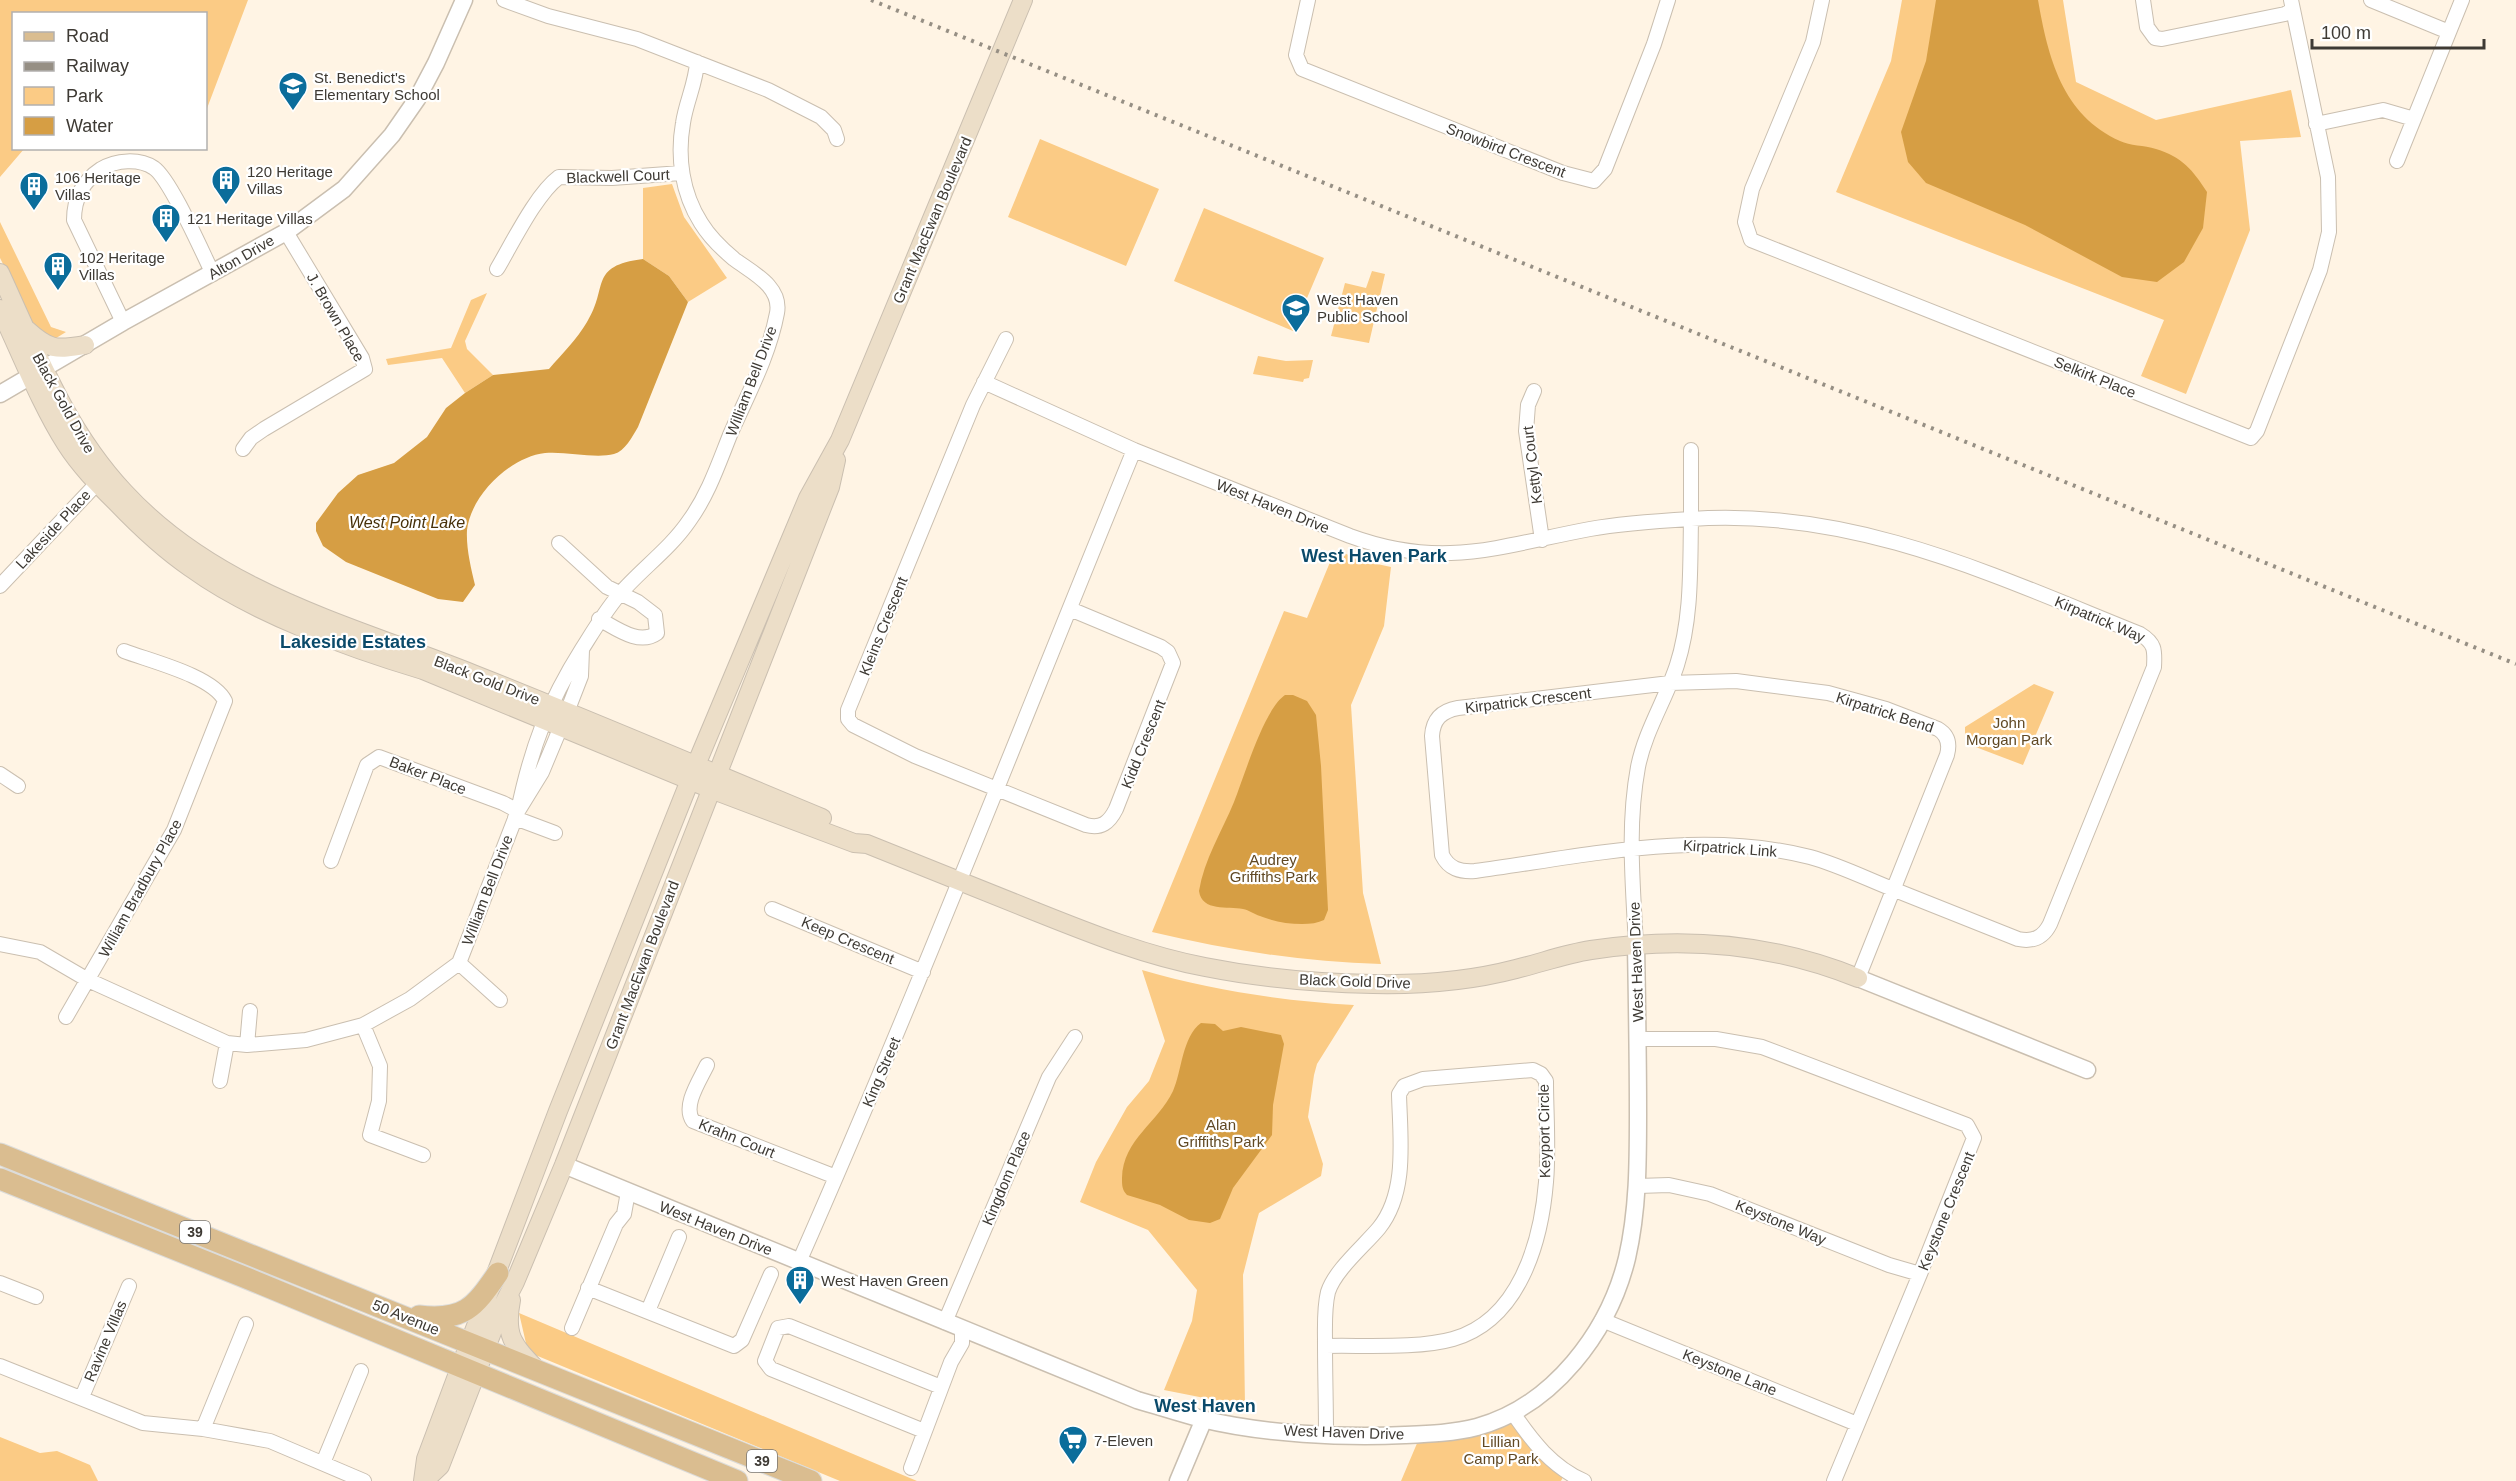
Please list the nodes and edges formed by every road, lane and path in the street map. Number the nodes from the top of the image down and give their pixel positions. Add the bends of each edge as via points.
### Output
1 (464, 0) edge
2 (504, 0) edge
3 (1023, 0) edge
4 (1308, 0) edge
5 (1668, 0) edge
6 (1821, 0) edge
7 (2143, 0) edge
8 (2371, 0) edge
9 (2462, 0) edge
10 (2291, 5) edge
11 (2449, 32) junction
12 (697, 62) junction
13 (2414, 119) junction
14 (2316, 124) junction
15 (837, 139) dead end
16 (2397, 160) dead end
17 (681, 174) junction
18 (286, 232) junction
19 (497, 269) dead end
20 (0, 273) edge
21 (213, 274) junction
22 (0, 309) edge
23 (123, 322) junction
24 (25, 329) junction
25 (1006, 339) dead end
26 (85, 345) junction
27 (37, 373) junction
28 (984, 382) junction
29 (1534, 391) dead end
30 (0, 394) edge
31 (840, 440) junction
32 (243, 449) dead end
33 (1134, 450) junction
34 (1691, 450) dead end
35 (101, 478) junction
36 (1691, 519) junction
37 (1542, 540) junction
38 (559, 543) dead end
39 (0, 586) edge
40 (620, 594) junction
41 (1070, 609) junction
42 (599, 619) junction
43 (124, 651) dead end
44 (1670, 682) junction
45 (555, 716) junction
46 (694, 772) junction
47 (0, 774) edge
48 (714, 781) junction
49 (18, 786) dead end
50 (996, 789) junction
51 (517, 815) junction
52 (555, 833) dead end
53 (1632, 849) junction
54 (331, 861) dead end
55 (961, 882) junction
56 (1894, 889) junction
57 (772, 909) dead end
58 (0, 944) edge
59 (1636, 945) junction
60 (459, 963) junction
61 (923, 972) junction
62 (1858, 978) junction
63 (88, 980) junction
64 (500, 1000) dead end
65 (250, 1011) dead end
66 (66, 1017) dead end
67 (363, 1026) junction
68 (1075, 1037) dead end
69 (1638, 1040) junction
70 (227, 1043) junction
71 (247, 1045) junction
72 (707, 1065) dead end
73 (2087, 1070) dead end
74 (220, 1081) dead end
75 (0, 1154) edge
76 (423, 1155) dead end
77 (564, 1165) junction
78 (836, 1177) junction
79 (0, 1179) edge
80 (1638, 1186) junction
81 (628, 1192) junction
82 (679, 1237) dead end
83 (799, 1262) junction
84 (771, 1274) dead end
85 (1920, 1274) junction
86 (506, 1278) junction
87 (0, 1283) edge
88 (129, 1286) dead end
89 (588, 1288) junction
90 (36, 1298) dead end
91 (391, 1311) junction
92 (648, 1311) junction
93 (1602, 1320) junction
94 (945, 1322) junction
95 (246, 1324) dead end
96 (572, 1329) dead end
97 (962, 1329) junction
98 (1326, 1346) junction
99 (478, 1347) junction
100 (0, 1366) edge
101 (361, 1371) dead end
102 (468, 1371) junction
103 (538, 1371) junction
104 (941, 1387) junction
105 (82, 1397) junction
106 (1513, 1413) junction
107 (1204, 1419) junction
108 (1857, 1425) junction
109 (203, 1429) junction
110 (924, 1431) junction
111 (1326, 1434) junction
112 (322, 1463) junction
113 (910, 1468) dead end
114 (364, 1481) edge
115 (424, 1481) edge
116 (737, 1481) edge
117 (812, 1481) edge
118 (1178, 1481) edge
119 (1584, 1481) edge
120 (1834, 1481) edge

1 - 18 street, Alton Drive via 417,99 392,135 344,189
2 - 12 street via 637,39
3 - 31 main road, Grant MacEwan Boulevard
4 - 5 street, Snowbird Crescent via 1296,55 1302,69 1563,173 1594,181 1605,169
6 - 14 street, Selkirk Place via 1813,42 1752,189 1746,222 1751,240 2251,438 2320,270 2329,232 2328,177
7 - 10 street via 2147,27 2155,38 2162,39 2285,14
8 - 11 street
9 - 11 street
10 - 14 street, Selkirk Place
11 - 13 street
12 - 15 street via 808,108 834,130
12 - 17 street, William Bell Drive via 682,122
13 - 14 street via 2383,110
13 - 16 street
17 - 19 street, Blackwell Court via 559,177 516,234
17 - 40 street, William Bell Drive via 691,206 708,234 758,275 771,290 777,310 757,373 706,492 689,522
18 - 21 street, Alton Drive
18 - 32 street, J. Brown Place via 365,369 264,429
20 - 24 main road, Black Gold Drive
21 - 23 street, Alton Drive
21 - 23 street via 156,170 122,161 107,166 81,189 74,220
22 - 27 main road, Black Gold Drive
23 - 26 street, Alton Drive
24 - 26 main road via 52,348
24 - 27 main road, Black Gold Drive
25 - 28 street, Kleins Crescent
26 - 27 street, Alton Drive
27 - 30 street, Alton Drive
27 - 35 main road, Black Gold Drive via 65,442
28 - 33 street
28 - 50 street, Kleins Crescent via 848,719 915,756
29 - 37 street, Kettyl Court via 1528,405 1526,430
31 - 46 main road, Grant MacEwan Boulevard via 808,498
31 - 48 main road, Grant MacEwan Boulevard via 830,487
33 - 37 street, West Haven Drive via 1350,537 1391,549 1431,555 1475,553
33 - 41 street
34 - 36 street
35 - 39 street, Lakeside Place
35 - 45 main road, Black Gold Drive via 168,534 256,590
36 - 37 street, West Haven Drive via 1594,529
36 - 44 street, West Haven Drive via 1687,622
36 - 56 street, Kirpatrick Way via 1782,519 1872,536 1963,563 2152,641 2154,667 2046,932 2034,940 2018,939
38 - 40 street
40 - 42 street, William Bell Drive
40 - 42 street via 655,615 657,633 648,639 638,638
41 - 50 street
41 - 50 street, Kidd Crescent via 1161,647 1168,651 1173,663 1116,809 1109,821 1096,827
42 - 45 street, William Bell Drive via 582,650 580,676
43 - 63 street, William Bradbury Place via 206,682 225,701 174,831
44 - 53 street, West Haven Drive via 1639,764 1632,809
44 - 53 street, Kirpatrick Crescent via 1452,709 1439,716 1433,728 1440,846 1450,867 1466,872
44 - 56 street, Kirpatrick Bend via 1736,681 1817,691 1896,712 1944,732 1947,755
45 - 46 main road, Black Gold Drive
45 - 51 street, William Bell Drive via 542,772
46 - 48 main road, Black Gold Drive
46 - 86 main road, Grant MacEwan Boulevard via 558,1111
47 - 49 street
48 - 55 main road, Black Gold Drive via 850,830 867,844
48 - 77 main road, Grant MacEwan Boulevard
50 - 55 street
51 - 52 street, William Bell Drive
51 - 54 street, Baker Place via 502,803 380,757 367,765
51 - 60 street, William Bell Drive
53 - 56 street, Kirpatrick Link via 1679,844 1762,848 1810,858
53 - 59 street, West Haven Drive
55 - 59 main road, Black Gold Drive via 1145,951 1203,967 1309,981 1432,983 1492,975 1589,950
55 - 61 street, King Street
56 - 62 street, Kirpatrick Bend
57 - 61 street, Keep Crescent
58 - 63 street, William Bell Drive via 40,952
59 - 62 main road, Black Gold Drive via 1755,947 1808,959
59 - 69 street, West Haven Drive
60 - 64 street, William Bell Drive
60 - 67 street, William Bell Drive via 410,999
61 - 78 street, King Street
62 - 73 street
63 - 66 street
63 - 70 street, William Bell Drive
65 - 71 street
67 - 71 street, William Bell Drive via 306,1040
67 - 76 street via 380,1066 379,1101 370,1135
68 - 94 street, Kingdom Place via 1049,1077
69 - 80 street, West Haven Drive
69 - 85 street, Keystone Crescent via 1716,1039 1762,1047 1967,1125 1974,1138 1971,1148
70 - 71 street, William Bell Drive
70 - 74 street
72 - 78 street, Krahn Court via 689,1107 693,1121
75 - 91 main road, 50 Avenue / 39
77 - 81 street, West Haven Drive
77 - 86 main road, Grant MacEwan Boulevard
78 - 83 street, King Street
79 - 102 main road, 50 Avenue / 39
80 - 85 street, Keystone Way via 1669,1185 1710,1194
80 - 93 street, West Haven Drive via 1627,1258
81 - 83 street, West Haven Drive
81 - 89 street via 619,1202 616,1224
82 - 92 street
83 - 94 street, West Haven Drive
84 - 92 street via 742,1340 734,1346
85 - 108 street, Keystone Crescent
86 - 91 main road via 477,1303 453,1316
86 - 99 main road, Grant MacEwan Boulevard
86 - 103 main road via 510,1336 518,1351
87 - 90 street
88 - 105 street, Ravine Villas
89 - 92 street
89 - 96 street
91 - 99 main road, 50 Avenue / 39
93 - 106 street, West Haven Drive via 1565,1372
93 - 108 street, Keystone Lane
94 - 97 street, West Haven Drive
95 - 109 street
97 - 104 street via 950,1349 951,1362
97 - 107 street, West Haven Drive via 1137,1400
98 - 98 street, Keyport Circle via 1329,1290 1381,1226 1395,1195 1400,1158 1399,1095 1404,1086 1434,1078 1533,1070 1541,1074 1546,1082 1546,1180 1541,1219 1524,1271 1501,1311 1479,1329 1451,1340
98 - 111 street, Keyport Circle
99 - 102 main road, Grant MacEwan Boulevard
99 - 103 main road, 50 Avenue / 39
100 - 105 street, Ravine Villas
101 - 112 street
102 - 115 main road, Grant MacEwan Boulevard via 440,1466
102 - 116 main road, 50 Avenue / 39
103 - 117 main road, 50 Avenue / 39
104 - 110 street
104 - 110 street via 789,1326 778,1328 765,1361 771,1369
105 - 109 street, Ravine Villas via 143,1423
106 - 111 street, West Haven Drive via 1478,1427 1447,1432
106 - 119 street via 1539,1450
107 - 111 street, West Haven Drive
107 - 118 street
108 - 120 street, Keystone Crescent
109 - 112 street, Ravine Villas via 270,1441
110 - 113 street
112 - 114 street, Ravine Villas

